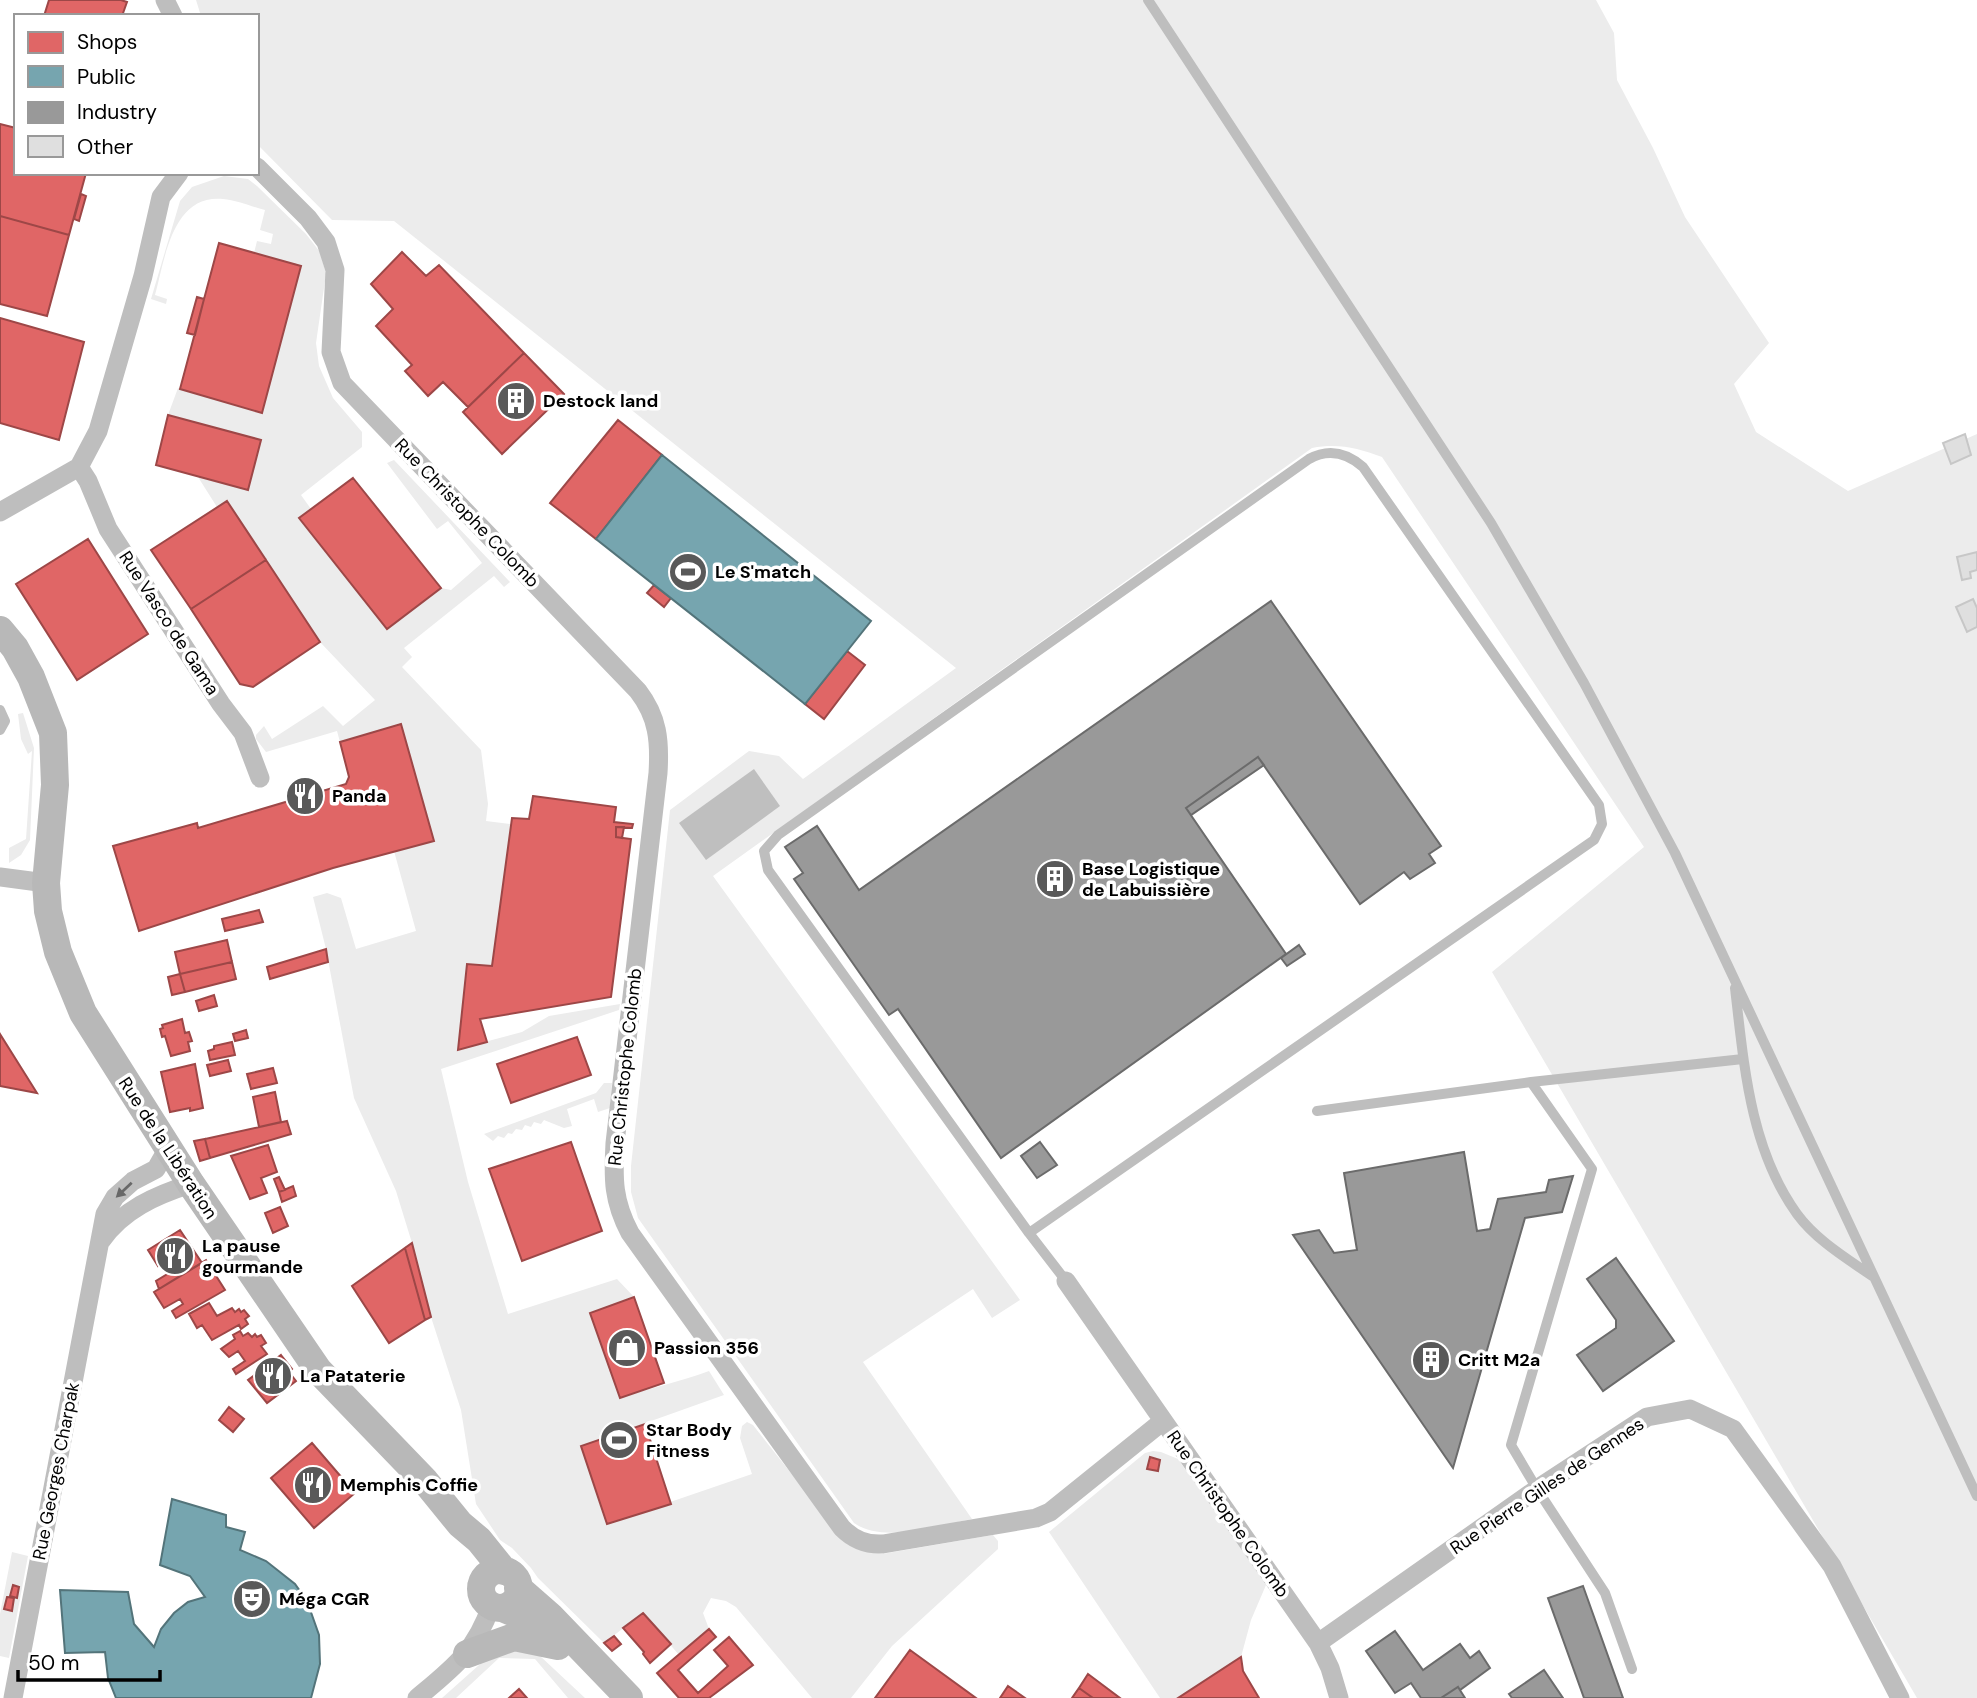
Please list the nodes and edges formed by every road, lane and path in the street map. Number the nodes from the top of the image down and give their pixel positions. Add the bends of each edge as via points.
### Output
1 (1147, 0) edge
2 (259, 169) edge
3 (178, 175) edge
4 (79, 467) junction
5 (22, 498) junction
6 (0, 502) edge
7 (0, 512) edge
8 (0, 630) edge
9 (0, 665) edge
10 (42, 704) junction
11 (0, 710) edge
12 (0, 730) edge
13 (260, 778) dead end
14 (0, 877) edge
15 (46, 883) junction
16 (1733, 977) junction
17 (1743, 1059) junction
18 (1531, 1082) junction
19 (1317, 1111) dead end
20 (169, 1148) junction
21 (191, 1184) junction
22 (1029, 1233) junction
23 (99, 1245) junction
24 (1875, 1278) junction
25 (1066, 1281) joint
26 (1163, 1421) junction
27 (1537, 1489) junction
28 (1977, 1496) edge
29 (499, 1592) junction
30 (1318, 1643) junction
31 (562, 1647) junction
32 (467, 1654) junction
33 (1632, 1669) dead end
34 (13, 1698) edge
35 (417, 1698) edge
36 (606, 1698) edge
37 (629, 1698) edge
38 (1339, 1698) edge
39 (1900, 1698) edge

1 - 16 lane via 1491,523 1675,853
2 - 26 street, Rue Christophe Colomb via 326,242 335,270 331,352 342,383 638,691 651,710 658,740 658,773 615,1143 614,1192 630,1233 842,1528 863,1542 883,1545 1036,1518 1050,1512
3 - 4 street via 161,197 100,425
4 - 5 street
4 - 13 street, Rue Vasco de Gama via 114,538 243,733
5 - 6 street
5 - 7 street
8 - 10 main road, Rue de la Libération via 15,648
9 - 10 main road, Rue de la Libération
10 - 15 main road, Rue de la Libération via 53,733 56,760
11 - 12 lane via 5,721
14 - 15 street
15 - 20 main road, Rue de la Libération via 58,952 83,1013
16 - 17 lane
16 - 24 lane
17 - 18 lane
17 - 24 lane via 1757,1130 1797,1216 1830,1247
18 - 19 lane
18 - 27 lane via 1592,1169 1511,1445
20 - 21 main road, Rue de la Libération
20 -> 23 street, Rue Georges Charpak via 156,1169 115,1197 105,1214
21 - 23 street via 138,1206 110,1228
21 - 29 main road, Rue de la Libération via 318,1370 431,1488 460,1524
22 - 22 lane via 1594,840 1602,824 1599,805 1363,467 1343,454 1330,452 1309,459 778,835 764,851 768,870
22 - 25 lane
23 - 34 street, Rue Georges Charpak
24 - 28 lane
25 - 26 street
26 - 30 street, Rue Christophe Colomb
27 - 30 street, Rue Pierre Gilles de Gennes
27 - 33 lane via 1605,1593
27 - 39 street, Rue Pierre Gilles de Gennes via 1647,1417 1690,1409 1733,1429 1832,1566
29 - 31 main road
29 - 32 street
29 - 37 main road, Rue de la Libération via 558,1625
30 - 38 street, Rue Christophe Colomb
31 - 32 main road via 514,1637
31 - 36 main road
32 - 35 street

